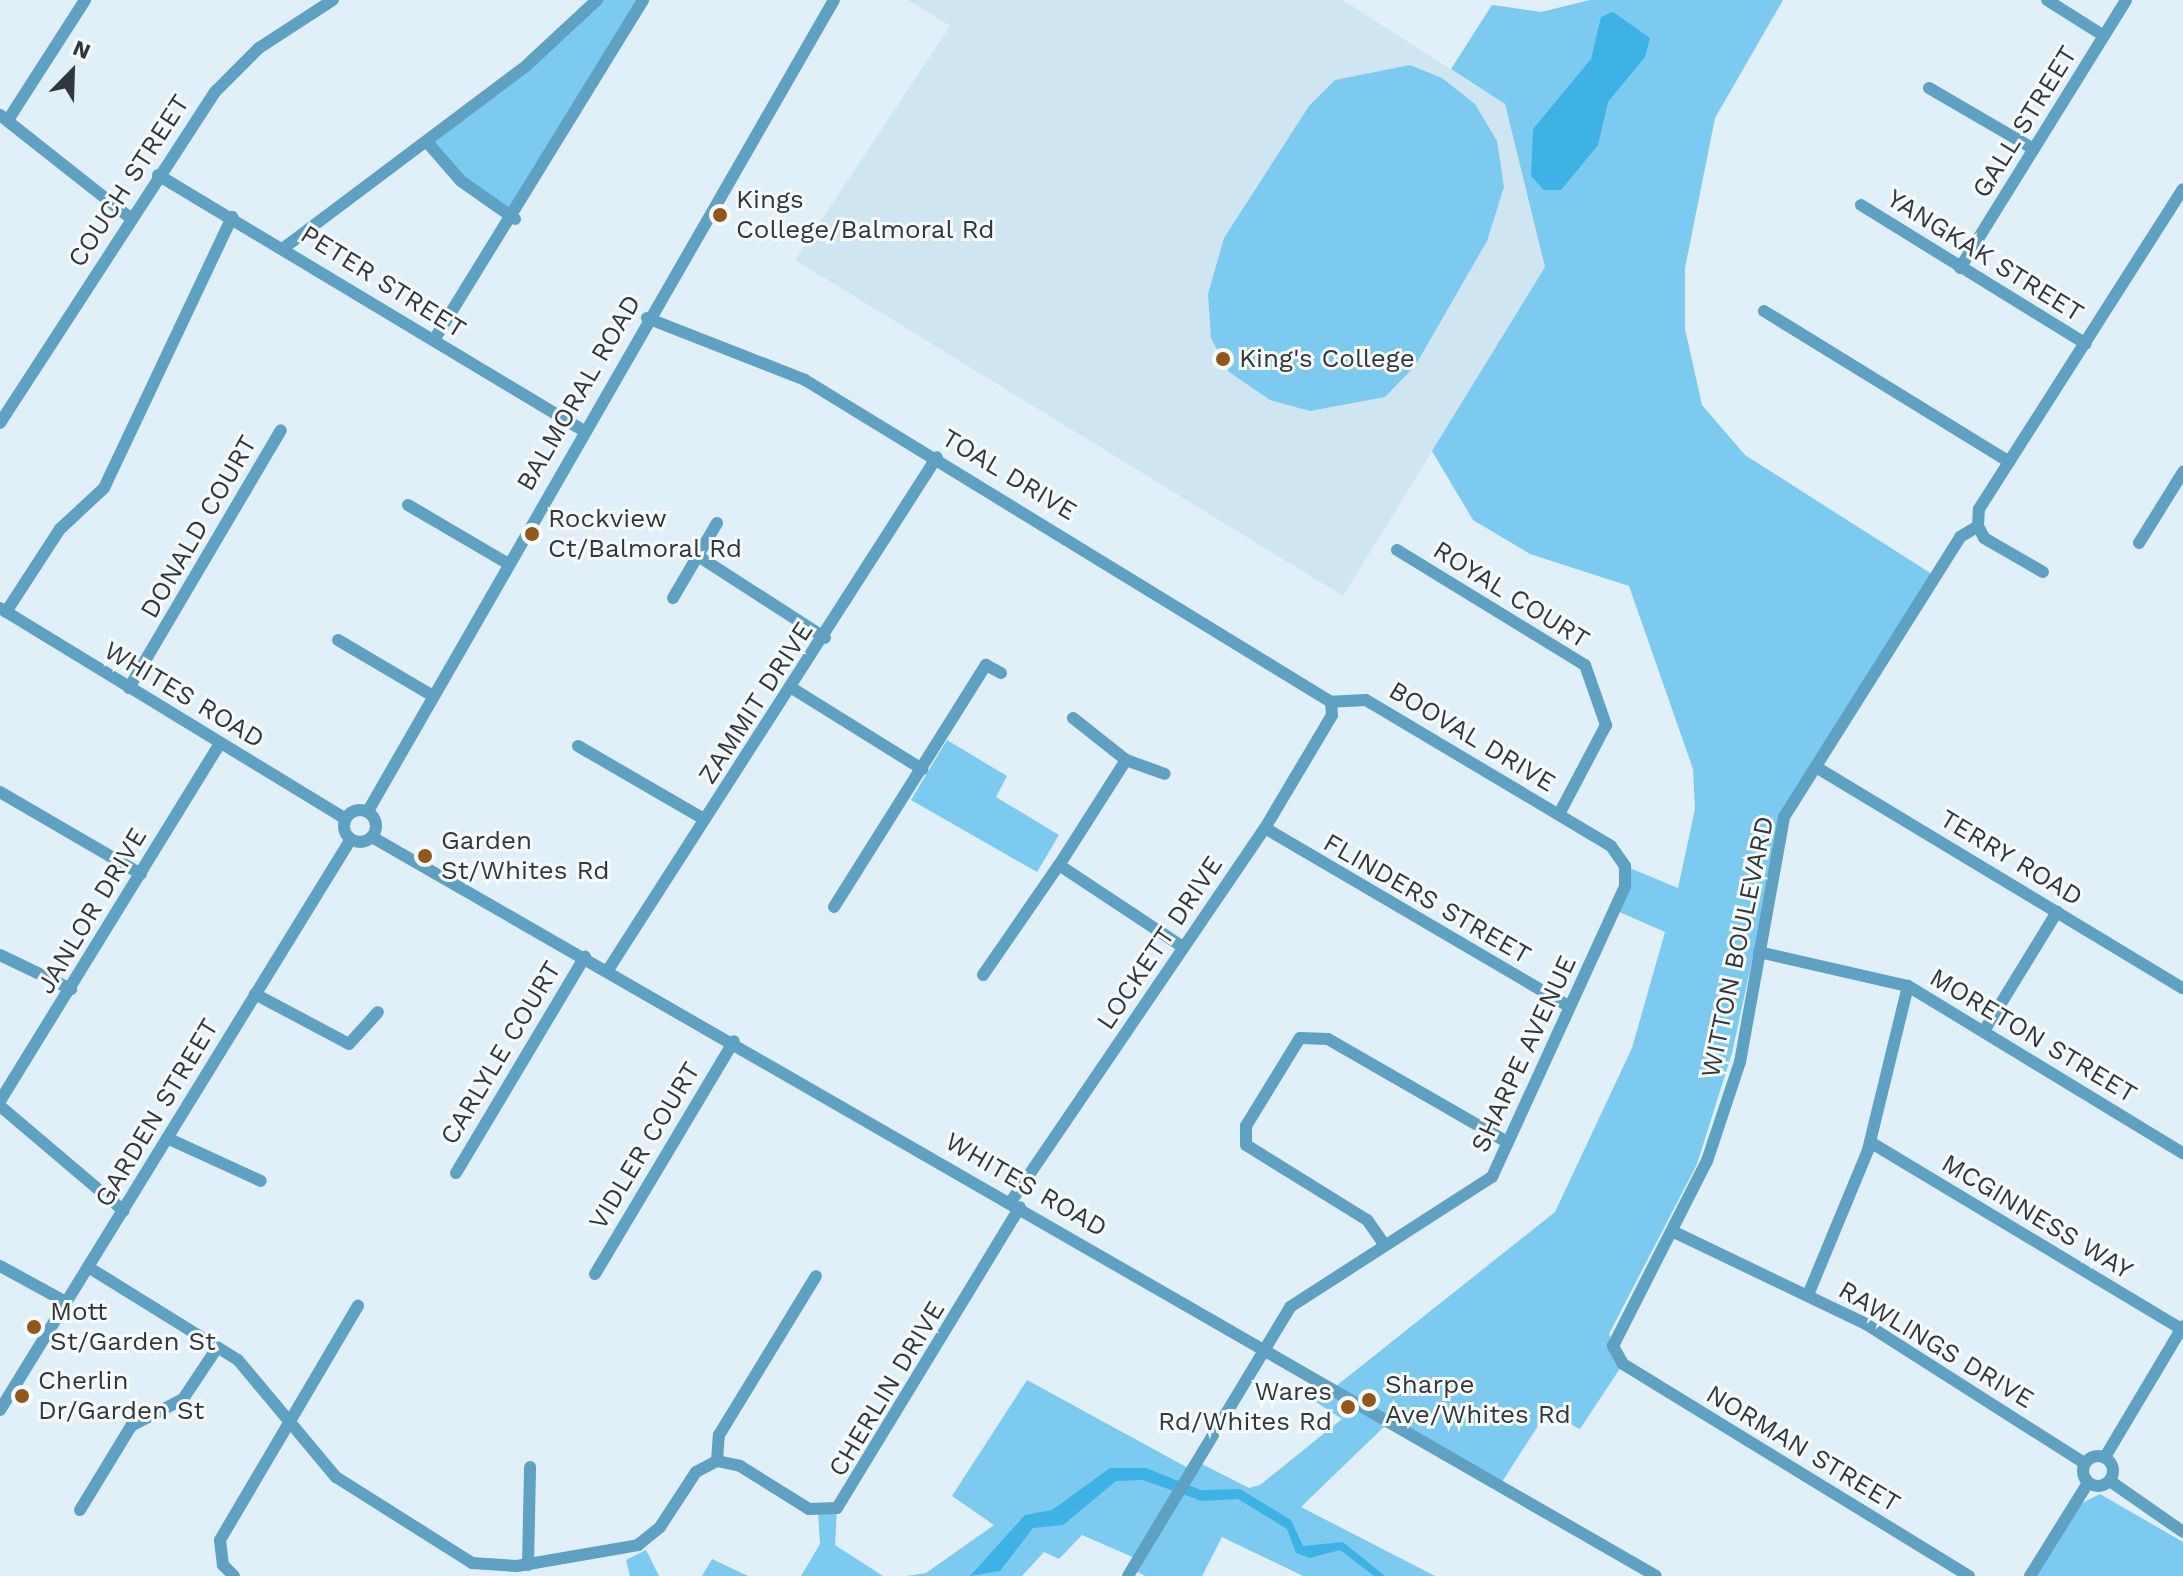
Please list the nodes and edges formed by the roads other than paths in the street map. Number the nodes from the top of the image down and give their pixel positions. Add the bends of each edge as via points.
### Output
1 (85, 0) edge
2 (333, 0) edge
3 (597, 0) edge
4 (643, 0) edge
5 (834, 0) edge
6 (2047, 0) edge
7 (2126, 0) edge
8 (315, 4) edge
9 (2104, 36) junction
10 (1929, 88) dead end
11 (4, 117) edge
12 (427, 142) junction
13 (2034, 149) junction
14 (158, 175) junction
15 (2183, 189) edge
16 (1861, 205) dead end
17 (129, 217) junction
18 (232, 217) junction
19 (515, 219) junction
20 (285, 247) junction
21 (1960, 268) junction
22 (1764, 311) dead end
23 (647, 318) junction
24 (434, 340) junction
25 (2086, 344) junction
26 (0, 423) edge
27 (281, 430) dead end
28 (582, 430) junction
29 (937, 457) junction
30 (2009, 462) junction
31 (2183, 472) edge
32 (408, 505) dead end
33 (717, 523) dead end
34 (1978, 526) junction
35 (2139, 543) dead end
36 (1397, 550) dead end
37 (698, 556) junction
38 (507, 563) junction
39 (2043, 572) dead end
40 (673, 598) dead end
41 (3, 610) edge
42 (825, 638) junction
43 (338, 640) dead end
44 (974, 657) dead end
45 (986, 665) junction
46 (1001, 673) dead end
47 (129, 688) junction
48 (795, 690) junction
49 (433, 696) junction
50 (1331, 702) junction
51 (1073, 718) dead end
52 (220, 743) junction
53 (578, 746) dead end
54 (1126, 760) junction
55 (1816, 767) junction
56 (922, 769) junction
57 (1165, 774) dead end
58 (0, 792) edge
59 (368, 811) junction
60 (1559, 814) junction
61 (345, 819) junction
62 (704, 819) junction
63 (1265, 828) junction
64 (1585, 830) joint
65 (372, 837) junction
66 (351, 839) junction
67 (1059, 865) junction
68 (141, 874) junction
69 (834, 907) dead end
70 (2057, 912) junction
71 (1183, 947) junction
72 (1759, 952) junction
73 (0, 955) edge
74 (585, 957) junction
75 (608, 970) junction
76 (983, 975) dead end
77 (1908, 986) junction
78 (2183, 988) edge
79 (71, 989) junction
80 (255, 994) junction
81 (1568, 1006) junction
82 (378, 1012) dead end
83 (1984, 1031) junction
84 (734, 1041) junction
85 (0, 1104) edge
86 (167, 1138) junction
87 (1507, 1142) junction
88 (1870, 1142) junction
89 (2183, 1153) edge
90 (456, 1173) dead end
91 (261, 1181) dead end
92 (1015, 1205) junction
93 (124, 1211) junction
94 (1674, 1232) junction
95 (1384, 1244) junction
96 (0, 1266) edge
97 (88, 1267) junction
98 (595, 1274) dead end
99 (816, 1276) dead end
100 (1808, 1295) junction
101 (66, 1302) junction
102 (358, 1306) dead end
103 (2182, 1328) edge
104 (1264, 1347) junction
105 (217, 1348) junction
106 (1615, 1358) joint
107 (0, 1410) edge
108 (289, 1426) junction
109 (2105, 1457) junction
110 (717, 1461) junction
111 (2084, 1463) junction
112 (530, 1467) dead end
113 (2110, 1481) junction
114 (2088, 1483) junction
115 (80, 1510) dead end
116 (2183, 1532) edge
117 (528, 1565) junction
118 (1131, 1575) edge
119 (234, 1576) edge
120 (1656, 1576) edge
121 (1969, 1576) edge
122 (2030, 1576) edge

1 - 11 street
2 - 8 street, COUCH STREET
3 - 12 street
4 - 19 street
5 - 23 street, BALMORAL ROAD
6 - 9 street
7 - 9 street, GALL STREET
8 - 14 street, COUCH STREET via 238,66
9 - 13 street, GALL STREET
10 - 13 street
11 - 17 street
12 - 19 street via 461,181
12 - 20 street
13 - 21 street, GALL STREET
14 - 17 street, COUCH STREET
14 - 18 street, PETER STREET
15 - 25 street, WITTON BOULEVARD
16 - 21 street, YANGKAK STREET
17 - 26 street, COUCH STREET
18 - 20 street, PETER STREET
18 - 41 street via 104,488 60,529
19 - 24 street
20 - 24 street, PETER STREET
21 - 25 street, YANGKAK STREET
22 - 30 street
23 - 28 street, BALMORAL ROAD
23 - 29 street, TOAL DRIVE via 791,372
24 - 28 street, PETER STREET
25 - 30 street, WITTON BOULEVARD
27 - 47 street, DONALD COURT
28 - 38 street, BALMORAL ROAD
29 - 42 street, ZAMMIT DRIVE
29 - 50 street, TOAL DRIVE
30 - 34 street, WITTON BOULEVARD via 1979,509
31 - 35 street
32 - 38 street
33 - 37 street
34 - 39 street via 1984,538
34 - 55 street, WITTON BOULEVARD via 1960,537
36 - 60 street, ROYAL COURT via 1585,665 1606,725
37 - 40 street
37 - 42 street
38 - 49 street, BALMORAL ROAD
41 - 47 street, WHITES ROAD
42 - 48 street, ZAMMIT DRIVE
43 - 49 street
44 - 45 street
45 - 46 street
45 - 56 street
47 - 52 street, WHITES ROAD
48 - 56 street
48 - 62 street, ZAMMIT DRIVE
49 - 59 street, BALMORAL ROAD
50 - 60 street, BOOVAL DRIVE via 1366,700
50 - 63 street, LOCKETT DRIVE via 1332,715
51 - 54 street
52 - 61 street, WHITES ROAD
52 - 68 street, JANLOR DRIVE
53 - 62 street
54 - 57 street
54 - 67 street
55 - 70 street, TERRY ROAD
55 - 72 street, WITTON BOULEVARD via 1782,823
56 - 69 street
58 - 68 street
59 - 61 street
59 - 65 street via 376,820
60 - 64 street, BOOVAL DRIVE
61 - 66 street
62 - 75 street, ZAMMIT DRIVE
63 - 71 street, LOCKETT DRIVE
63 - 81 street, FLINDERS STREET
64 - 81 street, SHARPE AVENUE via 1620,854 1626,876
65 - 66 street
65 - 74 street, WHITES ROAD
66 - 80 street, GARDEN STREET
67 - 71 street
67 - 76 street
68 - 79 street, JANLOR DRIVE
70 - 78 street, TERRY ROAD
70 - 83 street
71 - 92 street, LOCKETT DRIVE
72 - 77 street, MORETON STREET
72 - 94 street, WITTON BOULEVARD via 1740,1062 1707,1161
73 - 79 street
74 - 75 street, WHITES ROAD
74 - 90 street, CARLYLE COURT
75 - 84 street, WHITES ROAD
77 - 83 street, MORETON STREET
77 - 88 street
79 - 85 street, JANLOR DRIVE
80 - 82 street via 349,1044
80 - 86 street, GARDEN STREET
81 - 87 street, SHARPE AVENUE
83 - 89 street, MORETON STREET
84 - 92 street, WHITES ROAD
84 - 98 street, VIDLER COURT
85 - 93 street, JANLOR DRIVE
86 - 91 street
86 - 93 street, GARDEN STREET
87 - 95 street, SHARPE AVENUE via 1485,1185
87 - 95 street via 1328,1039 1300,1038 1246,1126 1246,1145 1367,1220
88 - 100 street
88 - 103 street, MCGINNESS WAY
92 - 104 street, WHITES ROAD
92 - 110 street, CHERLIN DRIVE via 847,1500 828,1511 809,1509 740,1466
93 - 97 street, GARDEN STREET
94 - 100 street, RAWLINGS DRIVE
94 - 106 street, WITTON BOULEVARD via 1614,1339
95 - 104 street, SHARPE AVENUE via 1299,1297
96 - 101 street
97 - 101 street, GARDEN STREET
97 - 105 street
99 - 110 street via 719,1435
100 - 111 street, RAWLINGS DRIVE via 1914,1351
101 - 107 street, GARDEN STREET
102 - 108 street
103 - 109 street
104 - 118 street, SHARPE AVENUE
104 - 120 street, WHITES ROAD
105 - 108 street via 238,1360
105 - 115 street via 183,1399 131,1426
106 - 121 street, NORMAN STREET
108 - 117 street via 336,1477 455,1554 489,1568
108 - 119 street via 220,1540 223,1565
109 - 111 street
109 - 113 street
110 - 117 street via 696,1472 672,1512 638,1545
111 - 114 street
112 - 117 street
113 - 114 street
113 - 116 street
114 - 122 street

